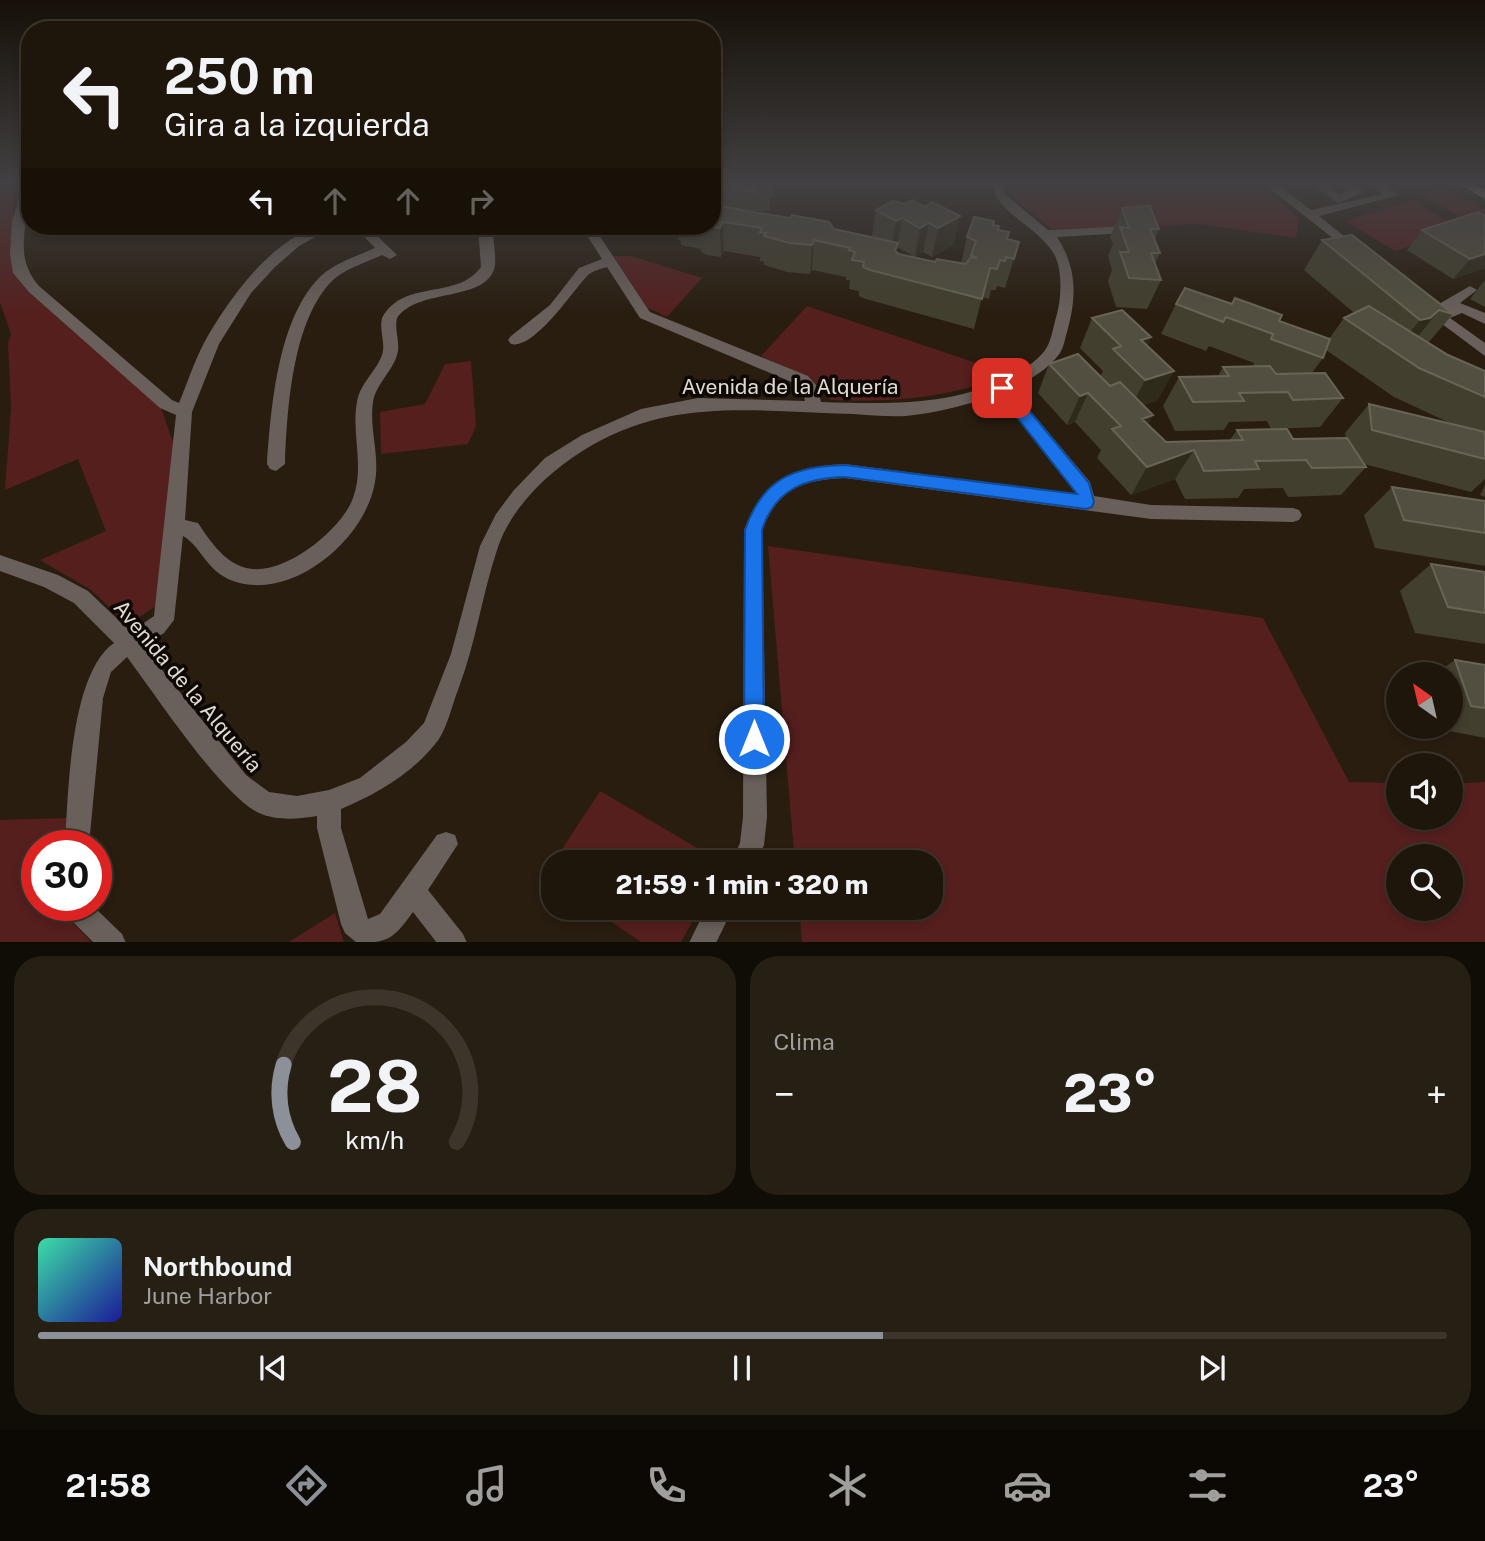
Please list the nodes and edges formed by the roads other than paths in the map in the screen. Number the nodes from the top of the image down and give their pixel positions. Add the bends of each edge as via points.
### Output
1 (18, 227) edge
2 (1037, 227) edge
3 (1323, 227) edge
4 (1126, 229) edge
5 (1046, 234) junction
6 (310, 235) edge
7 (369, 235) edge
8 (486, 235) edge
9 (592, 235) edge
10 (1362, 257) edge
11 (608, 261) junction
12 (1470, 290) dead end
13 (1416, 299) edge
14 (1435, 314) junction
15 (1485, 319) edge
16 (516, 340) dead end
17 (1485, 351) edge
18 (1002, 388) junction
19 (814, 406) junction
20 (184, 412) junction
21 (276, 464) dead end
22 (1086, 502) junction
23 (1293, 515) dead end
24 (175, 528) junction
25 (0, 564) edge
26 (130, 645) junction
27 (329, 802) junction
28 (78, 830) edge
29 (446, 844) dead end
30 (750, 850) edge
31 (412, 891) junction
32 (714, 920) edge
33 (90, 921) edge
34 (112, 942) edge
35 (453, 942) edge
36 (703, 942) edge

1 - 20 street via 20,273 34,289 166,404
2 - 5 street, Avenida de la Alquería
3 - 10 street
4 - 5 street
5 - 18 street, Avenida de la Alquería via 1058,248 1067,277 1066,310 1058,339 1054,350 1031,372
6 - 20 street via 294,243 246,289 211,344
7 - 21 street via 387,253 326,278 309,305 285,376
8 - 24 street via 488,267 479,280 458,290 418,297 393,310 388,320 391,352 365,400 367,485 360,503 316,557 267,577 242,576 222,569 191,528
9 - 11 street
11 - 16 street via 584,271 555,307
11 - 19 street via 645,315 802,380 809,386
12 - 14 street
13 - 14 street
14 - 15 street via 1462,307
14 - 17 street
18 - 19 street, Avenida de la Alquería via 953,403 904,410
18 - 22 street via 1084,488
19 - 27 street, Avenida de la Alquería via 698,404 670,408 613,426 551,463 502,519 489,546 461,654 432,730 368,786
20 - 24 street
22 - 23 street via 1151,512
22 - 30 street via 845,471 795,478 775,491 760,509 753,530 755,817
24 - 26 street via 164,620
25 - 26 street, Avenida de la Alquería via 81,597
26 - 27 street, Avenida de la Alquería via 238,783 264,803 297,808
26 - 28 street via 110,658 98,676
27 - 31 street via 329,828 358,929 369,933 383,928
29 - 31 street
31 - 35 street
32 - 36 street
33 - 34 street

